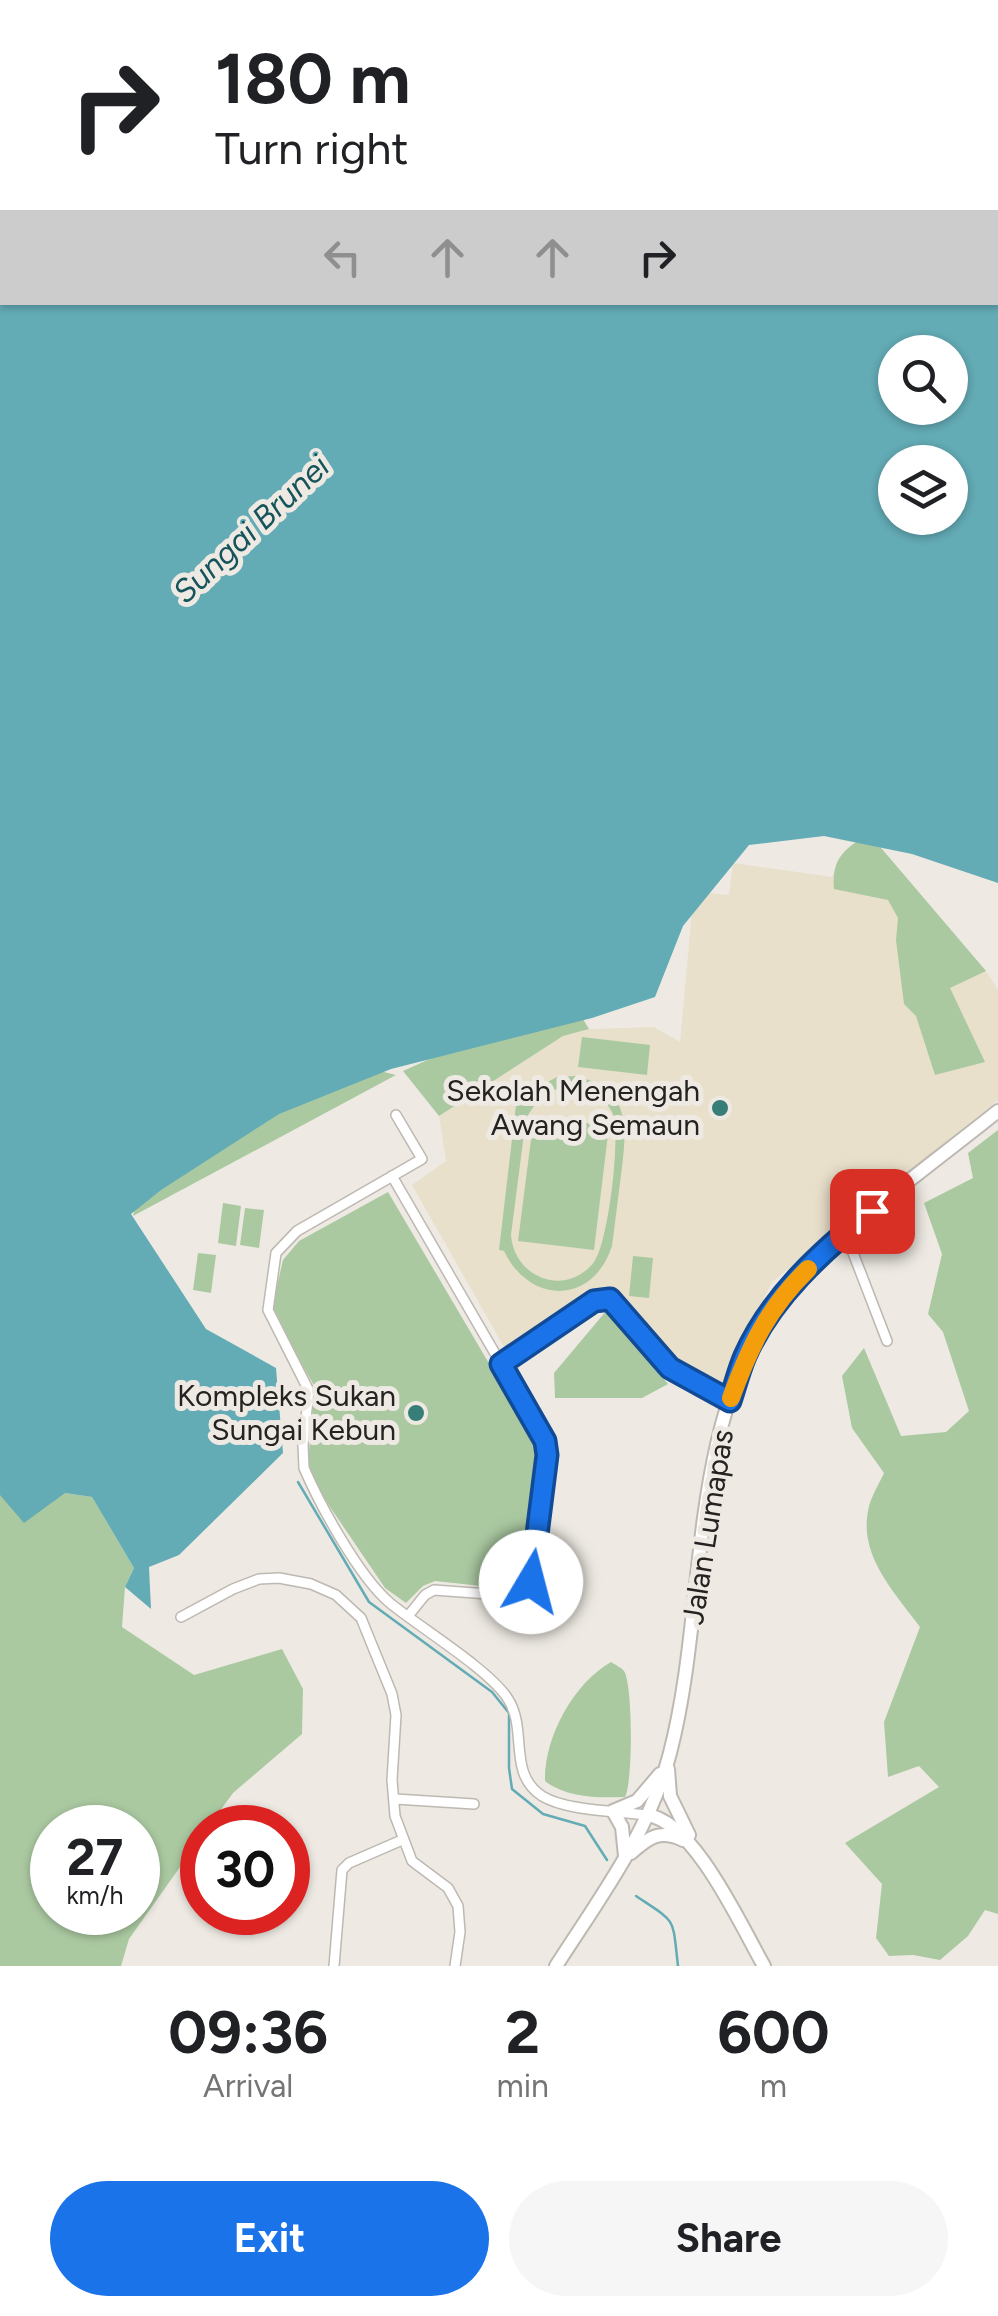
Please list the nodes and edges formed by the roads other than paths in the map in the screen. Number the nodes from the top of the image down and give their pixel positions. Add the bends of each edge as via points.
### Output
1 (998, 1111) edge
2 (396, 1115) dead end
3 (392, 1176) junction
4 (845, 1232) junction
5 (887, 1341) dead end
6 (501, 1364) junction
7 (730, 1401) junction
8 (408, 1616) junction
9 (181, 1617) dead end
10 (667, 1764) junction
11 (395, 1798) junction
12 (474, 1804) dead end
13 (613, 1811) junction
14 (647, 1815) junction
15 (402, 1840) junction
16 (694, 1846) junction
17 (625, 1859) junction
18 (334, 1966) edge
19 (455, 1966) edge
20 (556, 1966) edge
21 (764, 1966) edge

1 - 4 main road, Jalan Lumapas
2 - 3 street via 422,1160
3 - 6 street
3 - 8 street via 288,1238 274,1263 268,1310 309,1391 302,1456 309,1480 366,1577
4 - 5 street
4 - 7 main road, Jalan Lumapas via 775,1305 745,1356
6 - 7 street via 594,1301 610,1299 670,1368
6 - 8 street via 547,1455 531,1582 513,1595 434,1590
7 - 10 main road, Jalan Lumapas via 713,1465
8 - 13 street via 502,1690 517,1717 519,1762 530,1786 560,1804
9 - 11 street via 259,1579 311,1584 336,1595 361,1618 392,1694
10 - 13 main road via 637,1801
10 - 14 main road, Jalan Lumapas
10 - 16 main road via 674,1807
11 - 12 street
11 - 15 street
13 - 14 street
13 - 17 main road
14 - 16 main road
14 - 17 main road, Jalan Lumapas
15 - 18 street via 342,1870
15 - 19 street via 412,1862 448,1888 458,1906
16 - 17 main road via 662,1833
16 - 21 main road
17 - 20 main road, Jalan Lumapas

